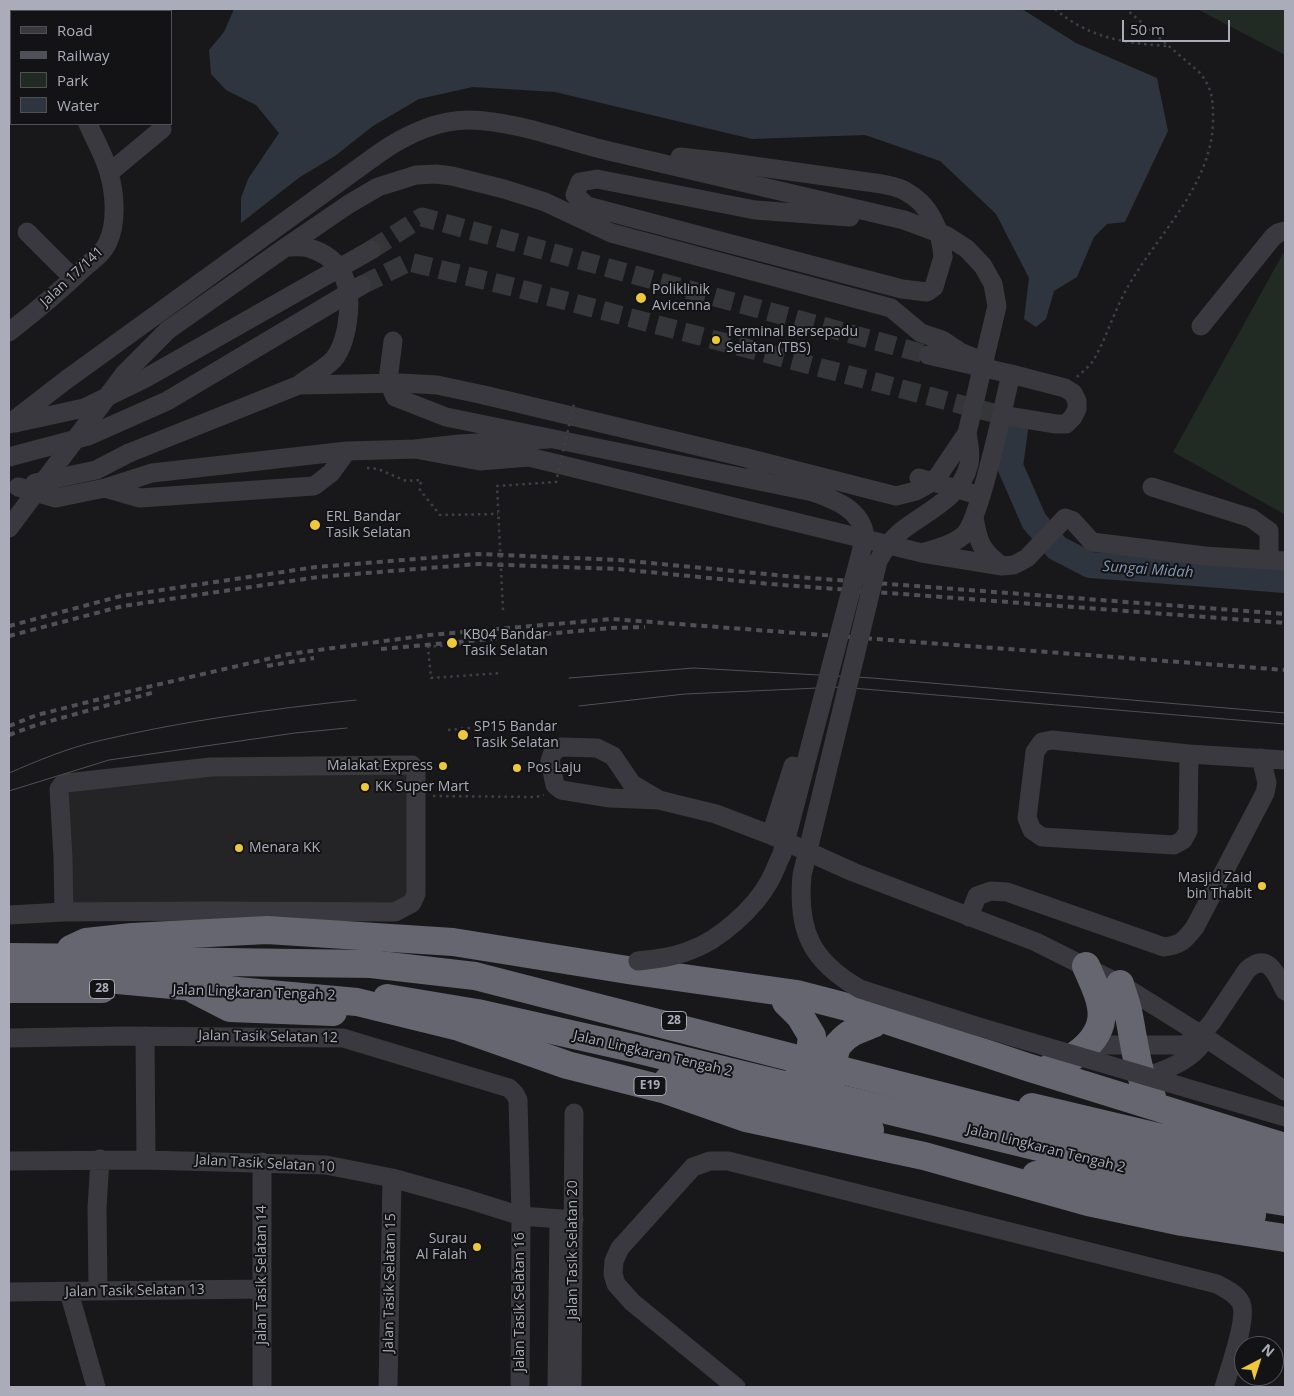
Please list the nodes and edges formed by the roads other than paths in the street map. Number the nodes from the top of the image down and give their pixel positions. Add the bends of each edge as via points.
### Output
1 (88, 125) edge
2 (162, 130) dead end
3 (604, 149) junction
4 (109, 173) junction
5 (904, 220) junction
6 (27, 232) dead end
7 (1285, 232) edge
8 (286, 246) junction
9 (371, 250) tunnel mouth
10 (73, 278) junction
11 (362, 285) tunnel mouth
12 (1201, 326) dead end
13 (9, 331) edge
14 (393, 341) dead end
15 (928, 355) tunnel mouth
16 (983, 364) junction
17 (1011, 374) junction
18 (299, 385) junction
19 (971, 407) dead end
20 (1001, 415) junction
21 (9, 424) edge
22 (967, 433) junction
23 (548, 439) junction
24 (415, 449) junction
25 (347, 451) junction
26 (9, 457) edge
27 (747, 458) junction
28 (919, 478) dead end
29 (14, 487) edge
30 (1152, 487) dead end
31 (105, 488) junction
32 (813, 492) junction
33 (981, 496) junction
34 (974, 517) junction
35 (9, 528) edge
36 (922, 553) junction
37 (1277, 560) edge
38 (1002, 566) junction
39 (1189, 754) junction
40 (1260, 758) junction
41 (1285, 760) edge
42 (793, 766) dead end
43 (658, 800) junction
44 (771, 836) junction
45 (64, 912) junction
46 (9, 915) edge
47 (969, 917) junction
48 (394, 925) junction
49 (453, 942) junction
50 (52, 957) junction
51 (9, 958) edge
52 (1086, 966) junction
53 (9, 970) edge
54 (1120, 984) junction
55 (9, 989) edge
56 (195, 990) junction
57 (1285, 992) edge
58 (777, 996) junction
59 (911, 1029) junction
60 (1206, 1031) junction
61 (145, 1036) junction
62 (9, 1038) edge
63 (1089, 1044) junction
64 (1135, 1045) junction
65 (1027, 1067) junction
66 (1141, 1078) junction
67 (1285, 1091) edge
68 (757, 1102) junction
69 (1163, 1108) junction
70 (574, 1113) dead end
71 (1285, 1117) edge
72 (870, 1130) junction
73 (1285, 1147) edge
74 (100, 1159) junction
75 (146, 1160) junction
76 (9, 1161) edge
77 (262, 1162) junction
78 (1285, 1167) edge
79 (392, 1178) junction
80 (1285, 1187) edge
81 (1285, 1202) edge
82 (1285, 1210) edge
83 (521, 1216) junction
84 (567, 1220) junction
85 (1285, 1238) edge
86 (262, 1290) junction
87 (98, 1291) junction
88 (9, 1292) edge
89 (69, 1292) junction
90 (96, 1387) edge
91 (262, 1387) edge
92 (388, 1387) edge
93 (520, 1387) edge
94 (567, 1387) edge
95 (736, 1387) edge
96 (1224, 1387) edge

1 - 4 street, Jalan 17/141
2 - 4 street
3 - 5 street
3 - 5 street, bridge via 725,162 882,184 905,191 924,205 942,240 943,257 934,287 928,292 902,289 586,206 575,196 580,182 597,179 755,210
3 - 21 street via 508,125 468,120 424,128 396,141
4 - 10 street, Jalan 17/141 via 113,196 112,232 100,253
5 - 16 street, bridge via 947,236 967,248 993,284 997,306
6 - 10 street
7 - 12 street via 1273,237
8 - 16 street via 378,187 416,175 452,176 545,202 611,234 891,308 921,333 942,340
8 - 18 street, bridge via 308,248 330,258 343,273 349,288 349,314 343,341 333,359
8 - 35 street, bridge via 168,330 125,372
9 - 21 street via 144,379 84,408
10 - 13 street, Jalan 17/141
11 - 26 street via 167,401 88,436
14 - 23 street via 388,380 395,397 446,417
15 - 16 street
16 - 17 street
16 - 19 street
16 - 22 street, bridge
17 - 20 street
17 - 20 street via 1065,388 1073,393 1077,410 1066,424
18 - 27 street, bridge via 437,385
18 - 29 street, bridge via 128,453 96,470
20 - 33 street
22 - 27 street, bridge via 938,476 927,486 896,496
22 - 71 street, bridge via 970,454 964,478 934,511 900,533 878,560 802,875 800,898 808,938 825,964 860,989
23 - 24 street
23 - 32 street
24 - 25 street
24 - 36 street via 480,461 529,457
25 - 31 street via 152,473
25 - 31 street via 331,473 314,486 140,498
27 - 32 street, bridge
28 - 33 street
29 - 31 street via 56,498
30 - 37 street via 1251,518 1269,531
32 - 49 street, bridge via 835,499 852,510 865,537 782,854 758,898 730,927 692,950 668,957 638,961
33 - 34 street
34 - 36 street via 965,534 946,546
34 - 38 street via 977,536 986,554
36 - 38 street
37 - 38 street via 1205,556 1092,542 1073,521 1065,518 1027,558 1014,565
39 - 39 street via 1188,830 1183,840 1174,845 1042,837 1032,830 1027,818 1035,752 1042,742 1052,740
39 - 40 street
40 - 41 street
40 - 47 street via 1268,783 1265,794 1195,927 1176,946 1164,947 1008,892 991,891 977,896
42 - 44 street
43 - 43 street via 610,798 561,790 555,785 550,761 561,746 598,748 613,756 632,784
43 - 44 street via 716,814
44 - 47 street
45 - 46 street
45 - 48 street via 211,911
45 - 48 street via 59,789 66,783 211,768 412,765 417,781 416,894
47 - 52 street via 1036,942
48 - 49 highway
48 - 50 highway via 132,937 86,942
49 - 58 highway
50 - 51 highway, 28
50 - 78 highway, 28 via 322,962 440,969 522,984
51 - 80 highway, bridge via 371,964 475,976 1039,1121 1196,1169
52 - 54 street
52 - 63 highway via 1100,1002 1102,1018 1099,1032
53 - 85 highway, E19, bridge via 357,1002 458,1027 567,1065 666,1090 746,1118 924,1156 1088,1202 1182,1222
54 - 60 street
54 - 64 highway
55 - 56 highway, Jalan Lingkaran Tengah 2 / 28
56 - 68 highway via 230,1008 319,1011 390,1018 561,1053
56 - 81 highway, Jalan Lingkaran Tengah 2 / 28 via 389,998 478,1013 1213,1190
57 - 60 street via 1273,968 1263,963 1254,964
58 - 59 highway via 797,994
58 - 68 highway, bridge via 800,1016 812,1036 809,1060 791,1086 772,1099
59 - 65 highway
59 - 72 highway, bridge via 873,1024 853,1031 838,1044 830,1064 832,1097 842,1112
60 - 64 street via 1196,1041 1182,1044
60 - 66 street via 1201,1048 1160,1072
60 - 67 street
61 - 62 street, Jalan Tasik Selatan 12
61 - 75 street
61 - 83 street, Jalan Tasik Selatan 12 via 343,1038 509,1088 518,1100
63 - 64 street
63 - 65 highway via 1061,1064
64 - 66 highway
65 - 69 highway
66 - 69 highway via 1148,1094
68 - 72 highway, bridge
69 - 73 highway
70 - 84 street, Jalan Tasik Selatan 20
72 - 82 highway via 1035,1175 1142,1199 1248,1215
74 - 75 street, Jalan Tasik Selatan 10
74 - 76 street, Jalan Tasik Selatan 10
74 - 87 street
75 - 77 street, Jalan Tasik Selatan 10
77 - 79 street, Jalan Tasik Selatan 10 via 326,1165
77 - 86 street, Jalan Tasik Selatan 14
79 - 83 street, Jalan Tasik Selatan 10
79 - 92 street, Jalan Tasik Selatan 15
83 - 84 street, Jalan Tasik Selatan 10
83 - 93 street, Jalan Tasik Selatan 16
84 - 94 street, Jalan Tasik Selatan 20 via 564,1354
86 - 87 street, Jalan Tasik Selatan 13
86 - 91 street, Jalan Tasik Selatan 14
87 - 89 street, Jalan Tasik Selatan 13
88 - 89 street, Jalan Tasik Selatan 13
89 - 90 street
95 - 96 street via 632,1302 616,1284 613,1274 620,1248 693,1167 710,1161 728,1161 1217,1284 1242,1304 1243,1318

